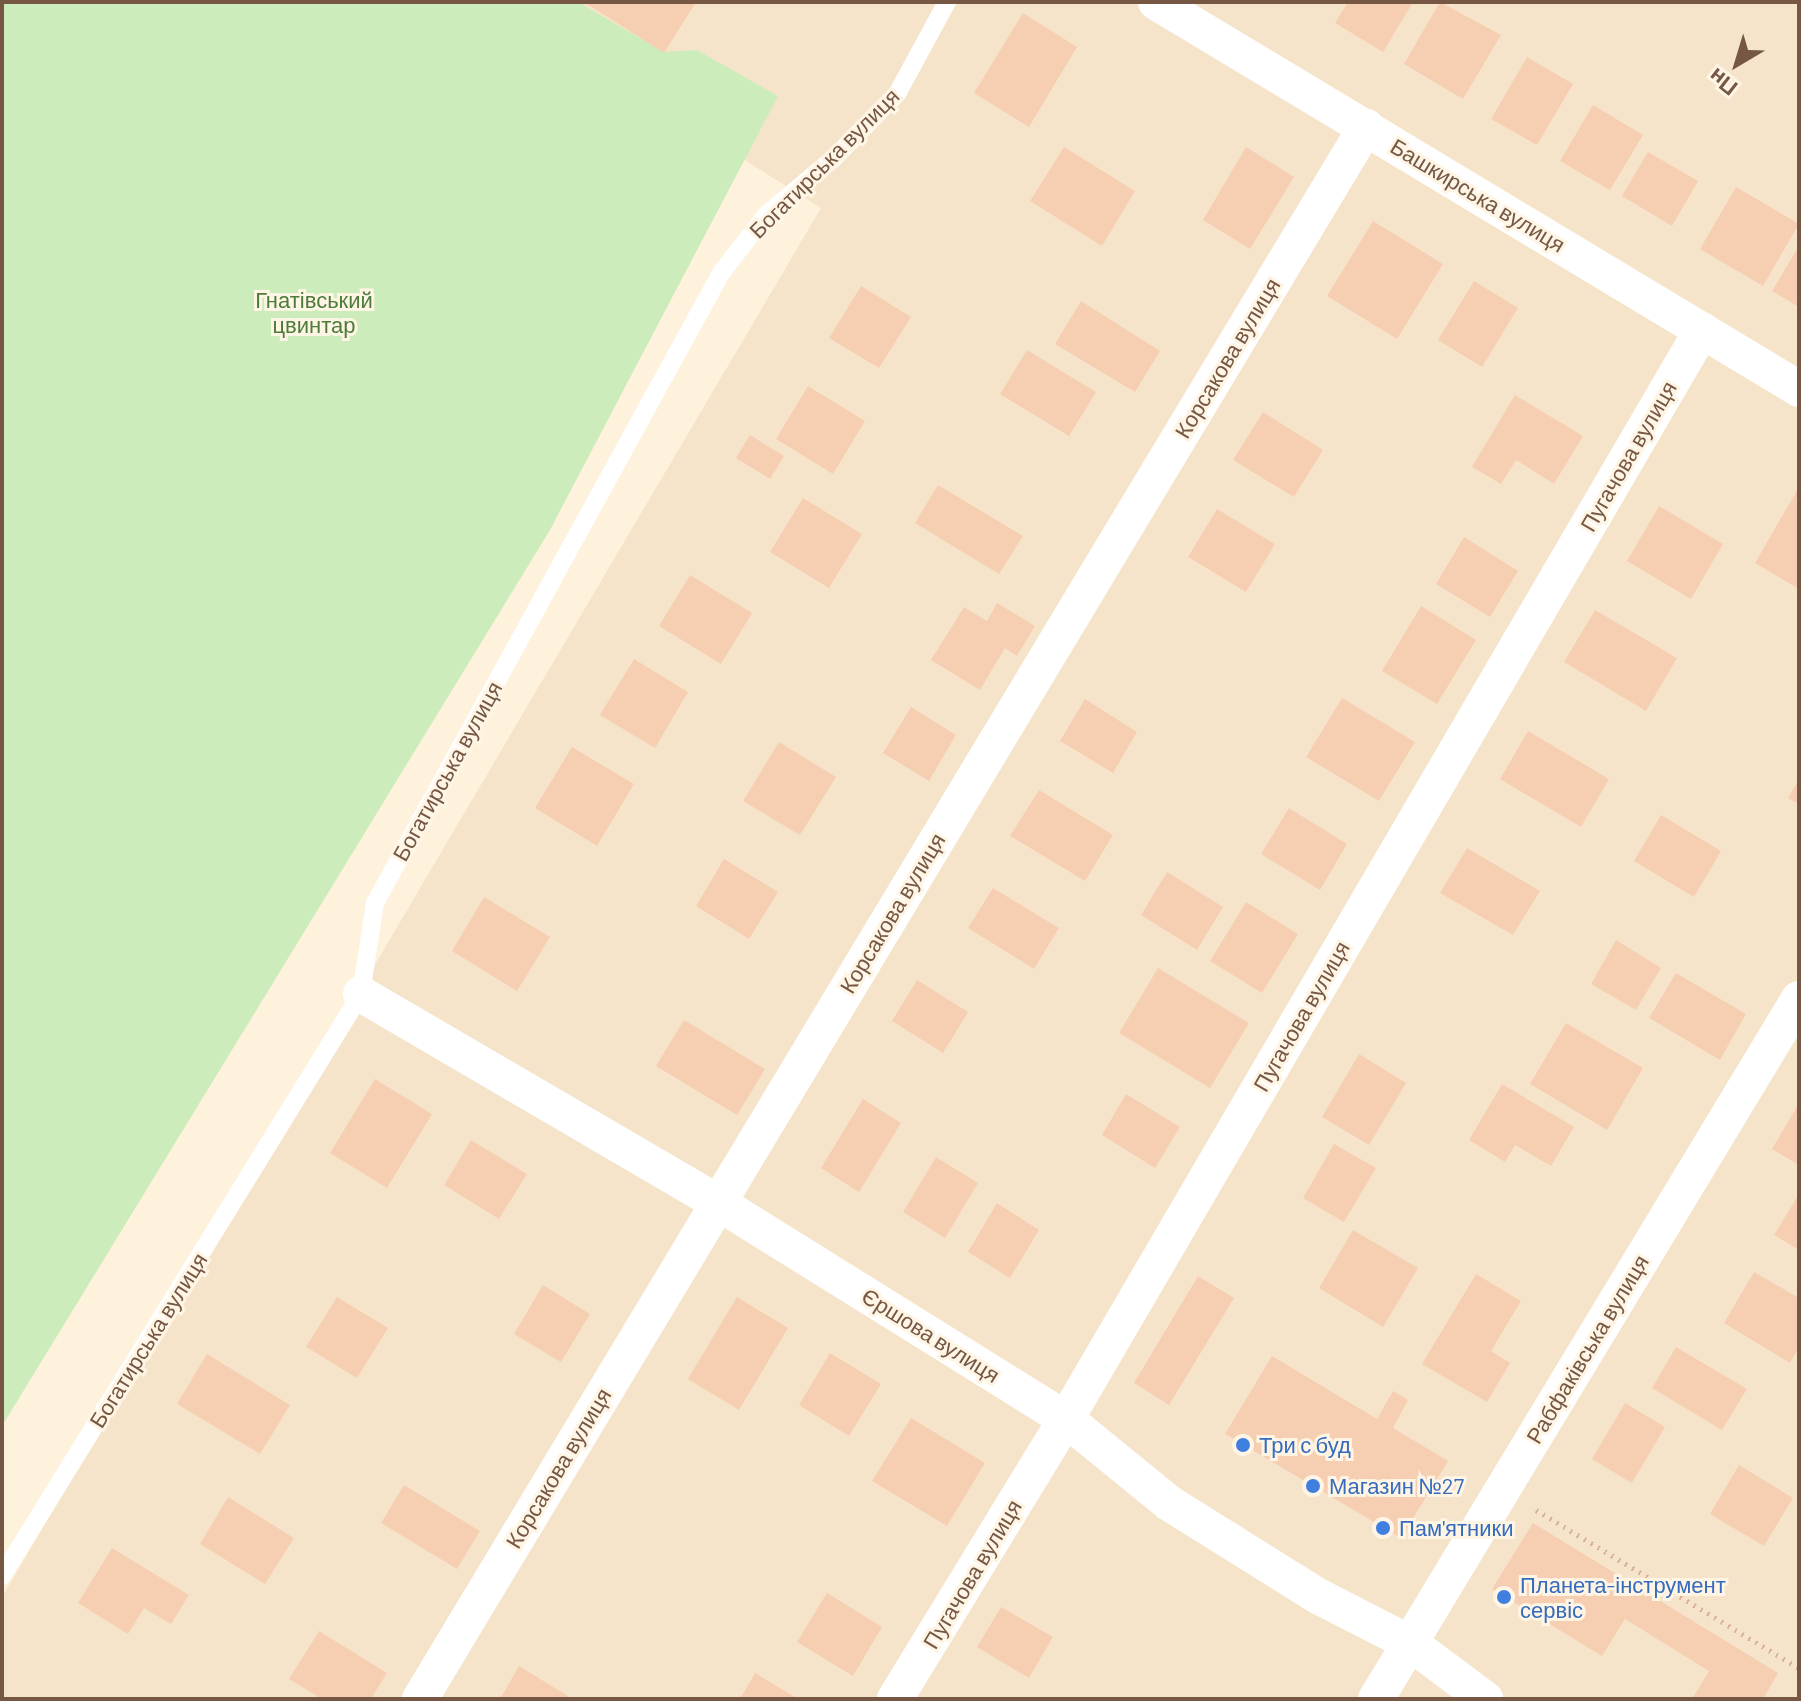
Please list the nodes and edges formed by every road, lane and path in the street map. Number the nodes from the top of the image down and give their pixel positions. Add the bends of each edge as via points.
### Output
1 (947, 2) edge
2 (1156, 2) edge
3 (1366, 127) junction
4 (1702, 330) junction
5 (1799, 389) edge
6 (361, 994) junction
7 (1799, 999) edge
8 (717, 1202) junction
9 (1066, 1419) junction
10 (1503, 1489) junction
11 (2, 1576) edge
12 (1410, 1643) junction
13 (1799, 1668) edge
14 (420, 1699) edge
15 (895, 1699) edge
16 (1376, 1699) edge
17 (1485, 1699) edge

1 - 6 lane, Богатирська вулиця via 897,94 834,158 767,214 721,273 375,903
2 - 3 street, Башкирська вулиця
3 - 4 street, Башкирська вулиця
3 - 8 street, Корсакова вулиця
4 - 5 street, Башкирська вулиця
4 - 9 street, Пугачова вулиця
6 - 8 street, Єршова вулиця
6 - 11 lane, Богатирська вулиця
7 - 10 street, Рабфаківська вулиця
8 - 9 street, Єршова вулиця
8 - 14 street, Корсакова вулиця
9 - 12 street, Єршова вулиця via 1169,1503 1318,1596
9 - 15 street, Пугачова вулиця
10 - 12 street, Рабфаківська вулиця
10 - 13 path
12 - 16 street, Рабфаківська вулиця
12 - 17 street, Єршова вулиця

